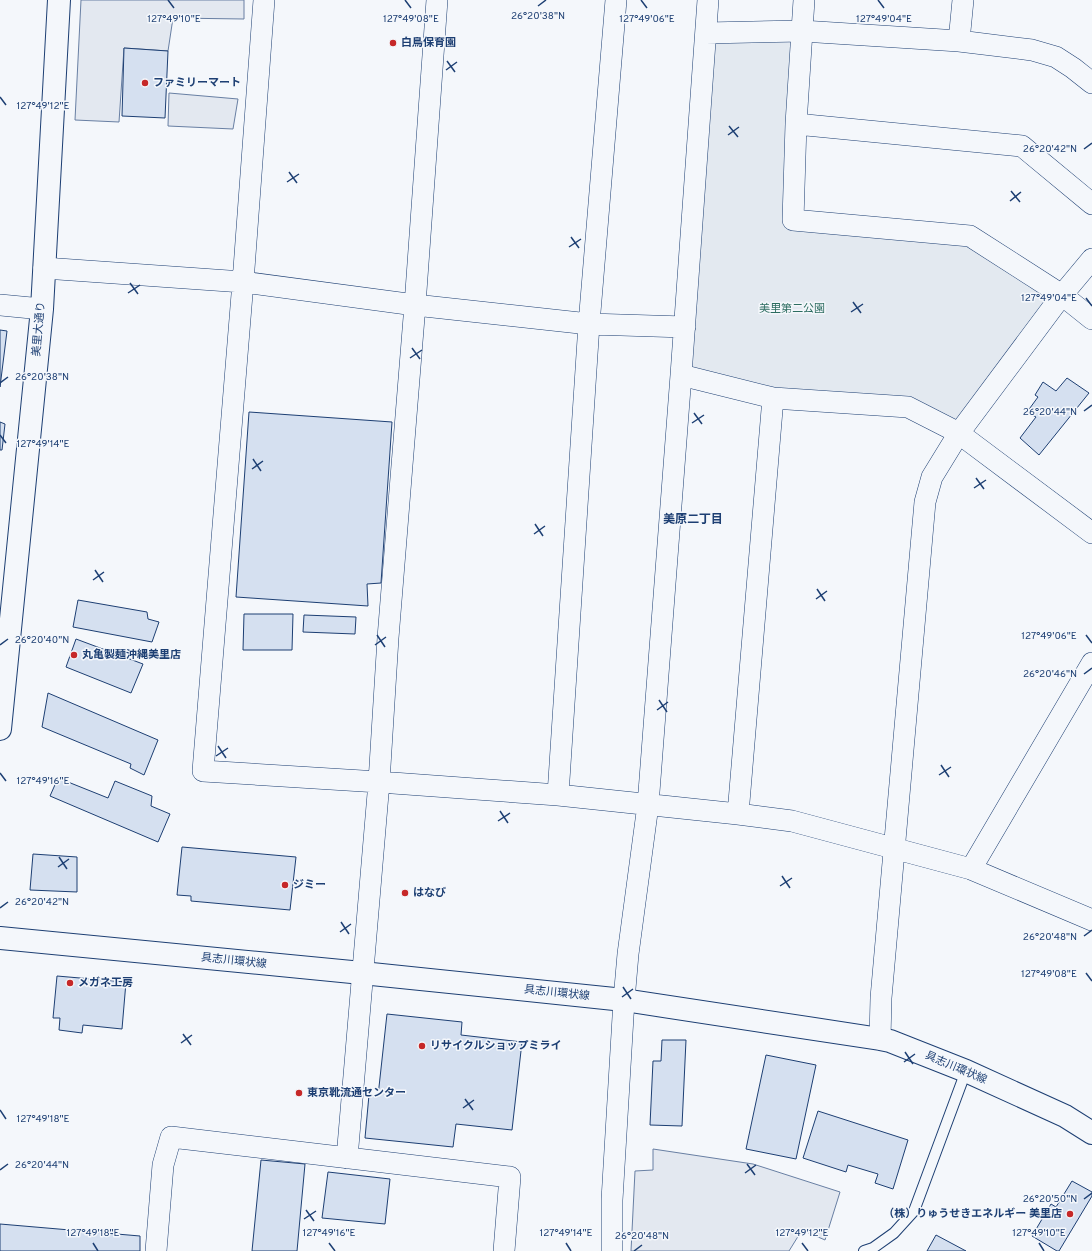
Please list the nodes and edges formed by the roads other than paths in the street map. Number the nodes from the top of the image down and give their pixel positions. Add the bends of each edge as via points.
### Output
1 (59, 0) edge
2 (264, 0) edge
3 (437, 0) edge
4 (616, 0) edge
5 (708, 0) edge
6 (804, 0) edge
7 (963, 0) edge
8 (802, 31) junction
9 (706, 33) junction
10 (959, 41) junction
11 (1092, 83) edge
12 (796, 124) junction
13 (1092, 204) edge
14 (1092, 259) edge
15 (44, 268) junction
16 (243, 282) junction
17 (1062, 296) junction
18 (0, 305) edge
19 (415, 305) junction
20 (42, 309) junction
21 (1092, 319) edge
22 (589, 324) junction
23 (685, 327) junction
24 (681, 375) junction
25 (773, 398) junction
26 (960, 433) junction
27 (1092, 533) edge
28 (1092, 663) edge
29 (0, 729) edge
30 (379, 782) junction
31 (558, 795) junction
32 (648, 805) junction
33 (738, 814) junction
34 (894, 847) junction
35 (971, 869) junction
36 (1092, 920) edge
37 (0, 938) edge
38 (362, 973) junction
39 (624, 1000) junction
40 (880, 1039) junction
41 (966, 1071) junction
42 (1092, 1133) edge
43 (347, 1158) junction
44 (156, 1251) edge
45 (504, 1251) edge
46 (612, 1251) edge
47 (864, 1251) edge

1 - 15 main road, 美里大通り
2 - 16 street
3 - 19 street
4 - 22 street
5 - 9 street
6 - 8 street
7 - 10 street
8 - 9 street
8 - 10 street
8 - 12 street
9 - 23 street
10 - 11 street via 1032,50 1056,56
12 - 13 street via 1022,146
12 - 17 street via 793,220 970,236
14 - 17 street
15 - 16 street
15 - 20 main road, 美里大通り
16 - 19 street
16 - 30 street via 203,771
17 - 21 street
17 - 26 street
18 - 20 street
19 - 22 street
19 - 30 street
20 - 29 main road, 美里大通り
22 - 23 street
22 - 31 street
23 - 24 street
24 - 25 street
24 - 32 street
25 - 26 street via 908,407
25 - 33 street
26 - 27 street
26 - 34 street via 932,477 925,502
28 - 35 street
30 - 31 street
30 - 38 street
31 - 32 street
32 - 33 street
32 - 39 street
33 - 34 street via 792,821
34 - 35 street
34 - 40 street
35 - 36 street
37 - 38 main road, 具志川環状線
38 - 39 main road, 具志川環状線
38 - 43 street
39 - 40 main road, 具志川環状線
39 - 46 street via 612,1200
40 - 41 main road, 具志川環状線
41 - 42 main road, 具志川環状線 via 1065,1116
41 - 47 lane via 914,1211 894,1232 873,1248
43 - 44 street via 171,1137 163,1165
43 - 45 street via 510,1177

